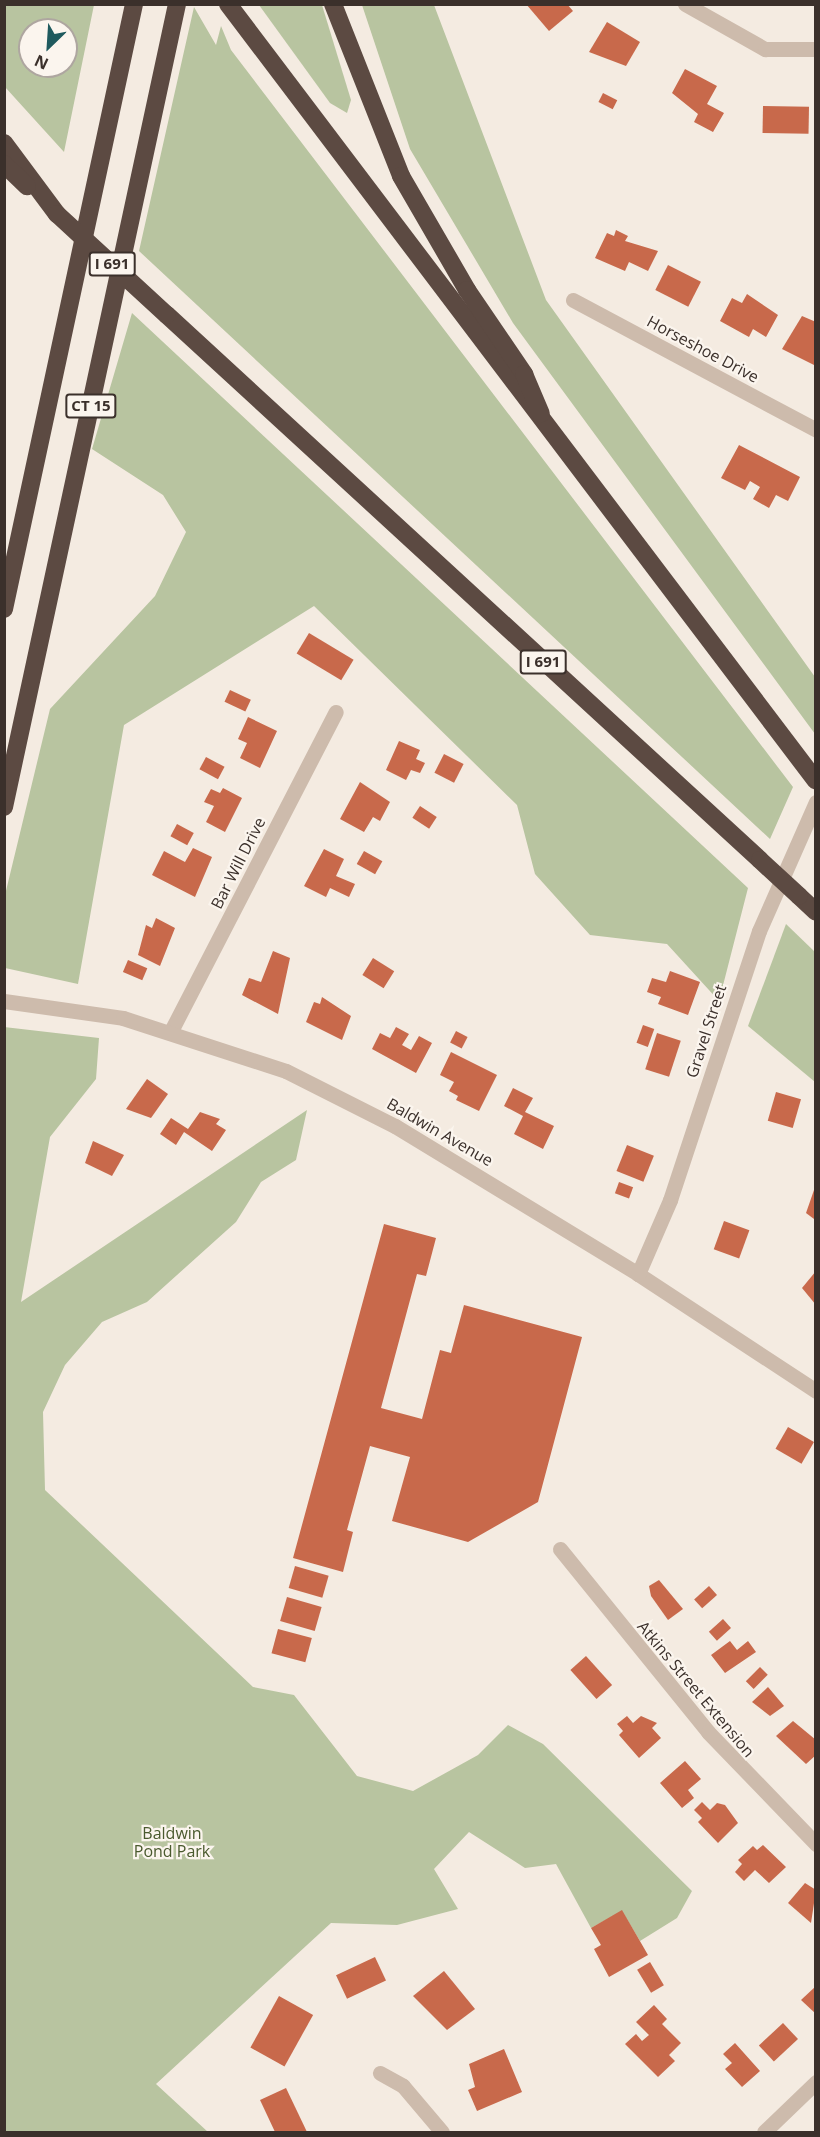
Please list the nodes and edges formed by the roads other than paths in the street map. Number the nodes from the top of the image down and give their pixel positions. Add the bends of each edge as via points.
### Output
1 (134, 4) edge
2 (177, 4) edge
3 (228, 4) edge
4 (333, 4) edge
5 (685, 4) edge
6 (816, 49) edge
7 (4, 143) edge
8 (4, 164) edge
9 (50, 205) junction
10 (573, 300) dead end
11 (546, 430) junction
12 (816, 430) edge
13 (4, 609) edge
14 (336, 712) dead end
15 (816, 781) edge
16 (816, 802) edge
17 (4, 807) edge
18 (816, 912) edge
19 (4, 1001) edge
20 (171, 1031) junction
21 (638, 1274) junction
22 (816, 1390) edge
23 (560, 1549) dead end
24 (816, 1844) edge
25 (380, 2073) dead end
26 (816, 2082) edge
27 (442, 2133) edge
28 (764, 2133) edge

1 - 13 highway, CT 15
2 - 17 highway, CT 15
3 - 11 highway
4 - 11 highway via 401,176 467,290 524,374
5 - 6 street via 765,49
7 - 9 highway
8 - 9 highway, I 691
9 - 18 highway, I 691, bridge
10 - 12 street, Horseshoe Drive
11 - 15 highway
14 - 20 street, Bar Will Drive
16 - 21 street, Gravel Street via 759,931 670,1200
19 - 20 street, Baldwin Avenue
20 - 21 street, Baldwin Avenue via 265,1062 355,1103
21 - 22 street, Baldwin Avenue
23 - 24 street, Atkins Street Extension via 693,1715
25 - 27 street via 404,2086
26 - 28 street

